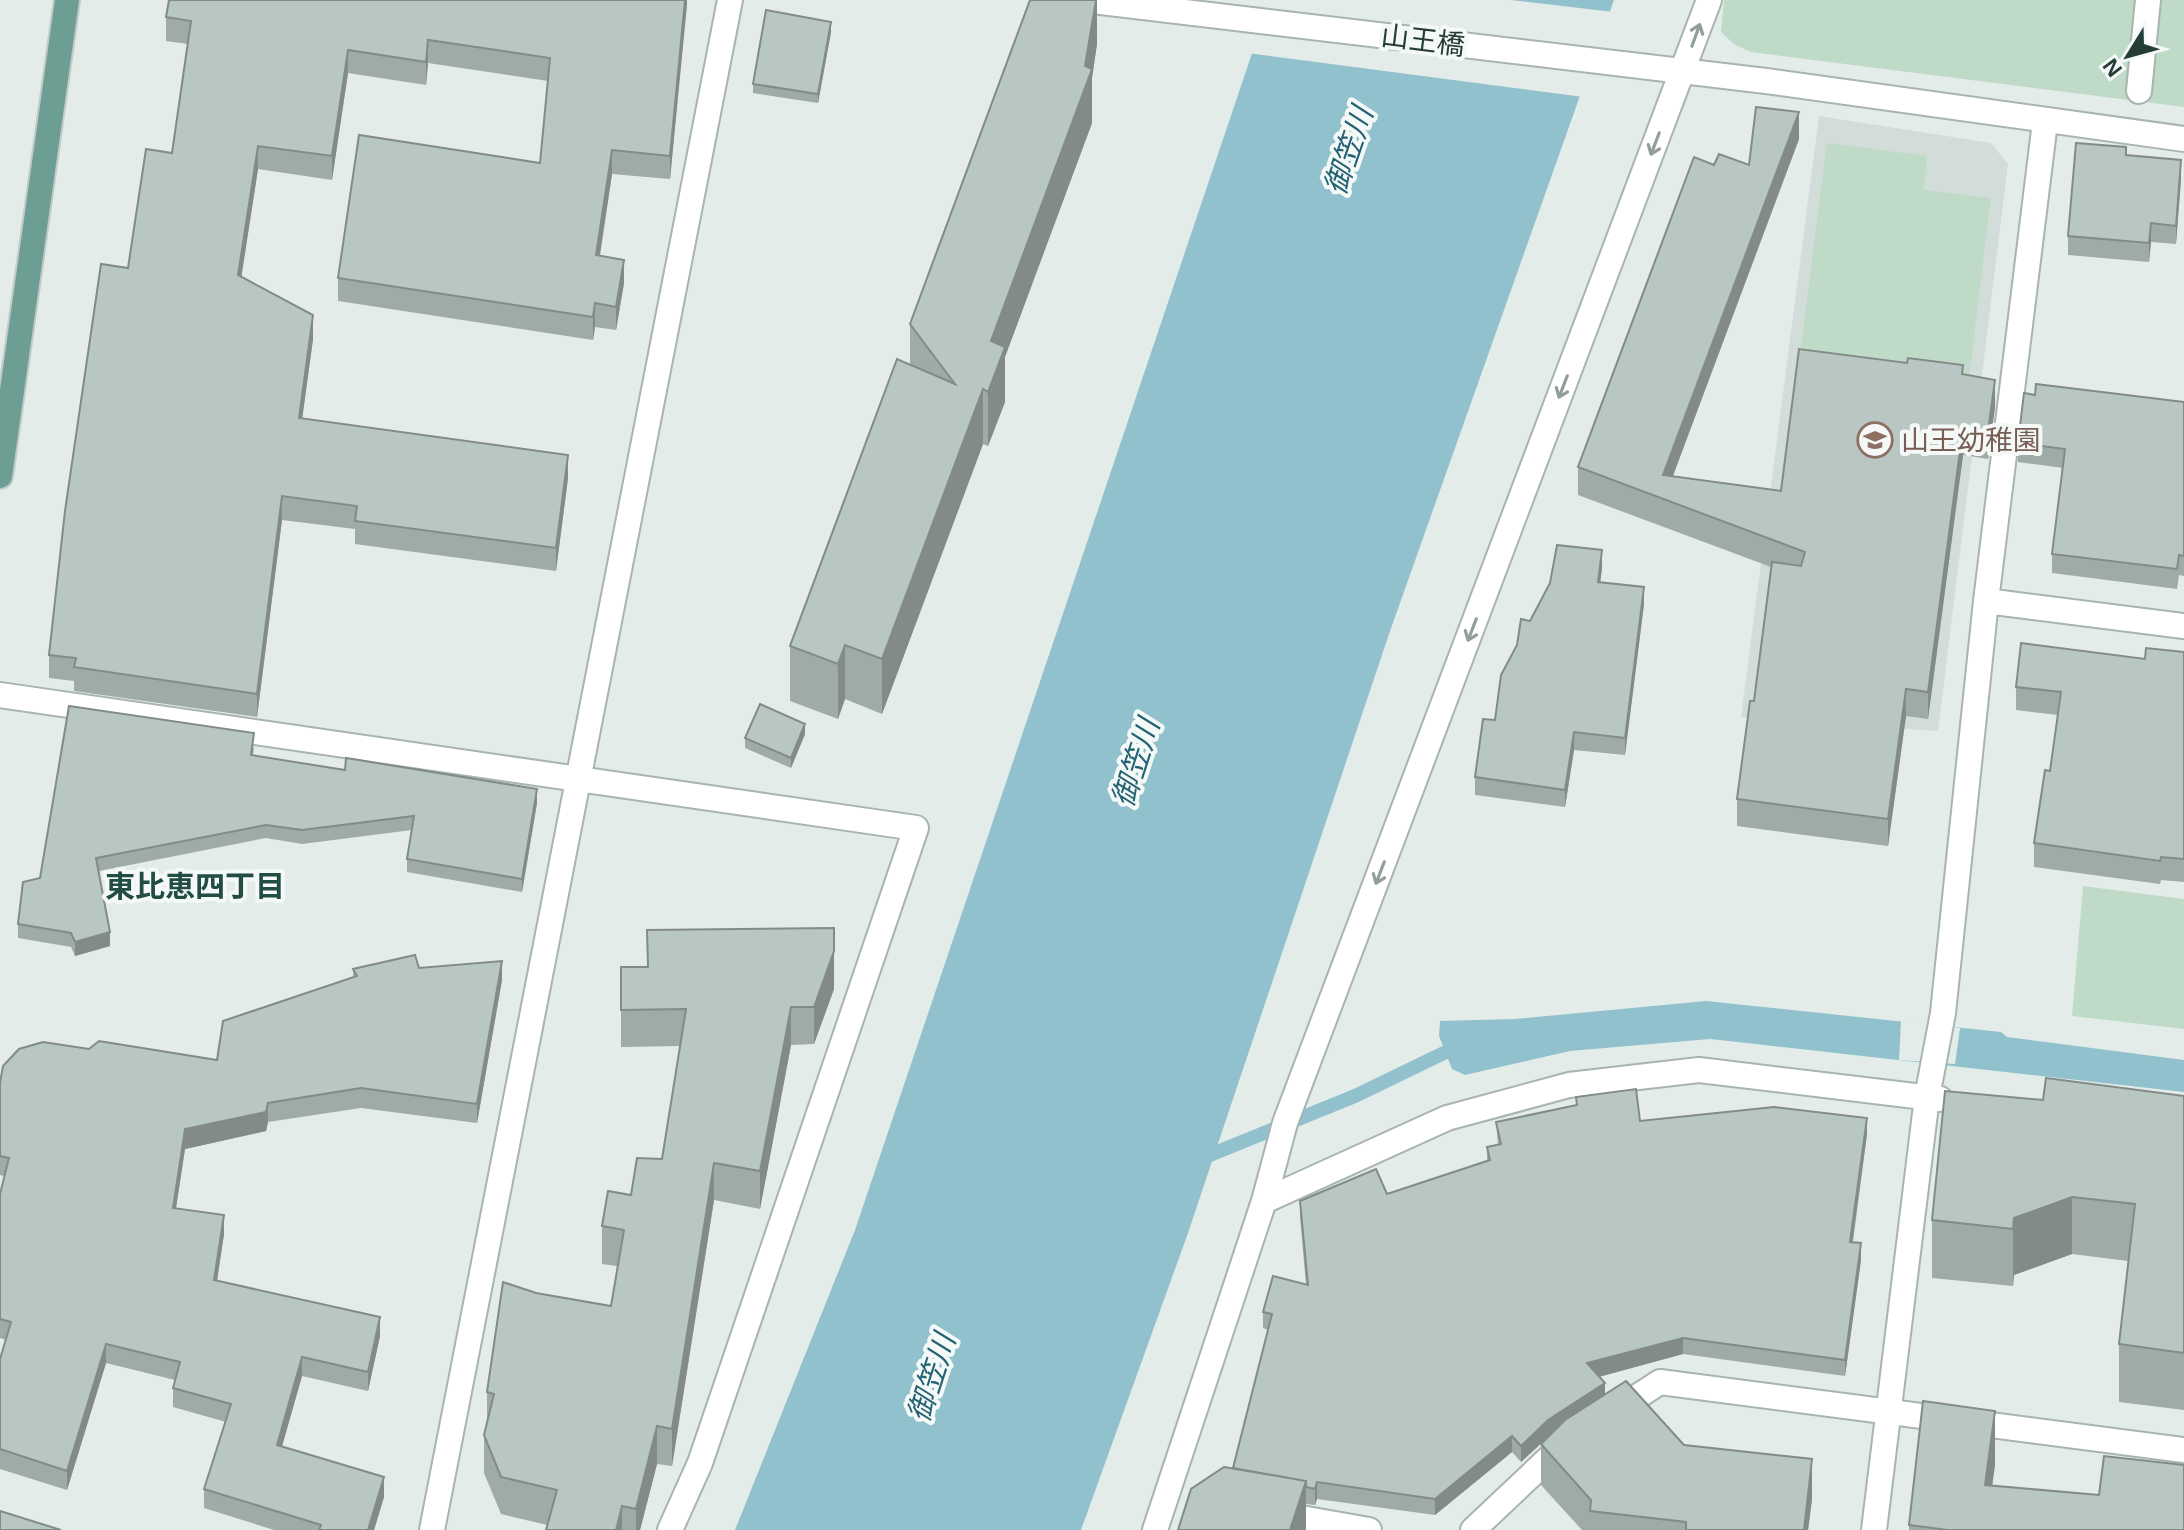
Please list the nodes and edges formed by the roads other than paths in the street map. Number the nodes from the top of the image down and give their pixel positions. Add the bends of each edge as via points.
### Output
1 (67, 0) edge
2 (730, 0) edge
3 (1084, 0) edge
4 (1709, 0) edge
5 (2148, 0) edge
6 (1192, 7) edge
7 (1683, 71) junction
8 (2139, 91) dead end
9 (2045, 122) junction
10 (2184, 139) edge
11 (0, 476) edge
12 (1986, 601) junction
13 (2184, 626) edge
14 (0, 695) edge
15 (581, 779) junction
16 (1927, 1097) junction
17 (1957, 1101) edge
18 (1264, 1201) junction
19 (1887, 1412) junction
20 (2184, 1450) edge
21 (1167, 1495) junction
22 (1198, 1500) edge
23 (1245, 1508) edge
24 (432, 1530) edge
25 (670, 1530) edge
26 (1155, 1530) edge
27 (1369, 1530) edge
28 (1473, 1530) edge
29 (1874, 1530) edge

1 - 11 main road
2 - 15 street
3 - 6 street, 山王橋
7 -> 4 street
5 - 8 street
6 - 7 street, 山王橋 via 1215,16
7 - 9 street, 山王橋
7 -> 18 street via 1285,1123
9 - 10 street, 山王橋
9 - 12 street
12 - 13 street
12 - 16 street via 1943,1013
14 - 15 street
15 - 24 street
15 - 25 street via 916,828 700,1463
16 - 17 street
16 - 18 street via 1699,1070 1569,1085 1447,1118
16 - 19 street
18 - 21 street
19 - 20 street
19 - 28 street via 1660,1382 1556,1449
19 - 29 street
21 - 22 street
21 - 26 street
23 - 27 street

